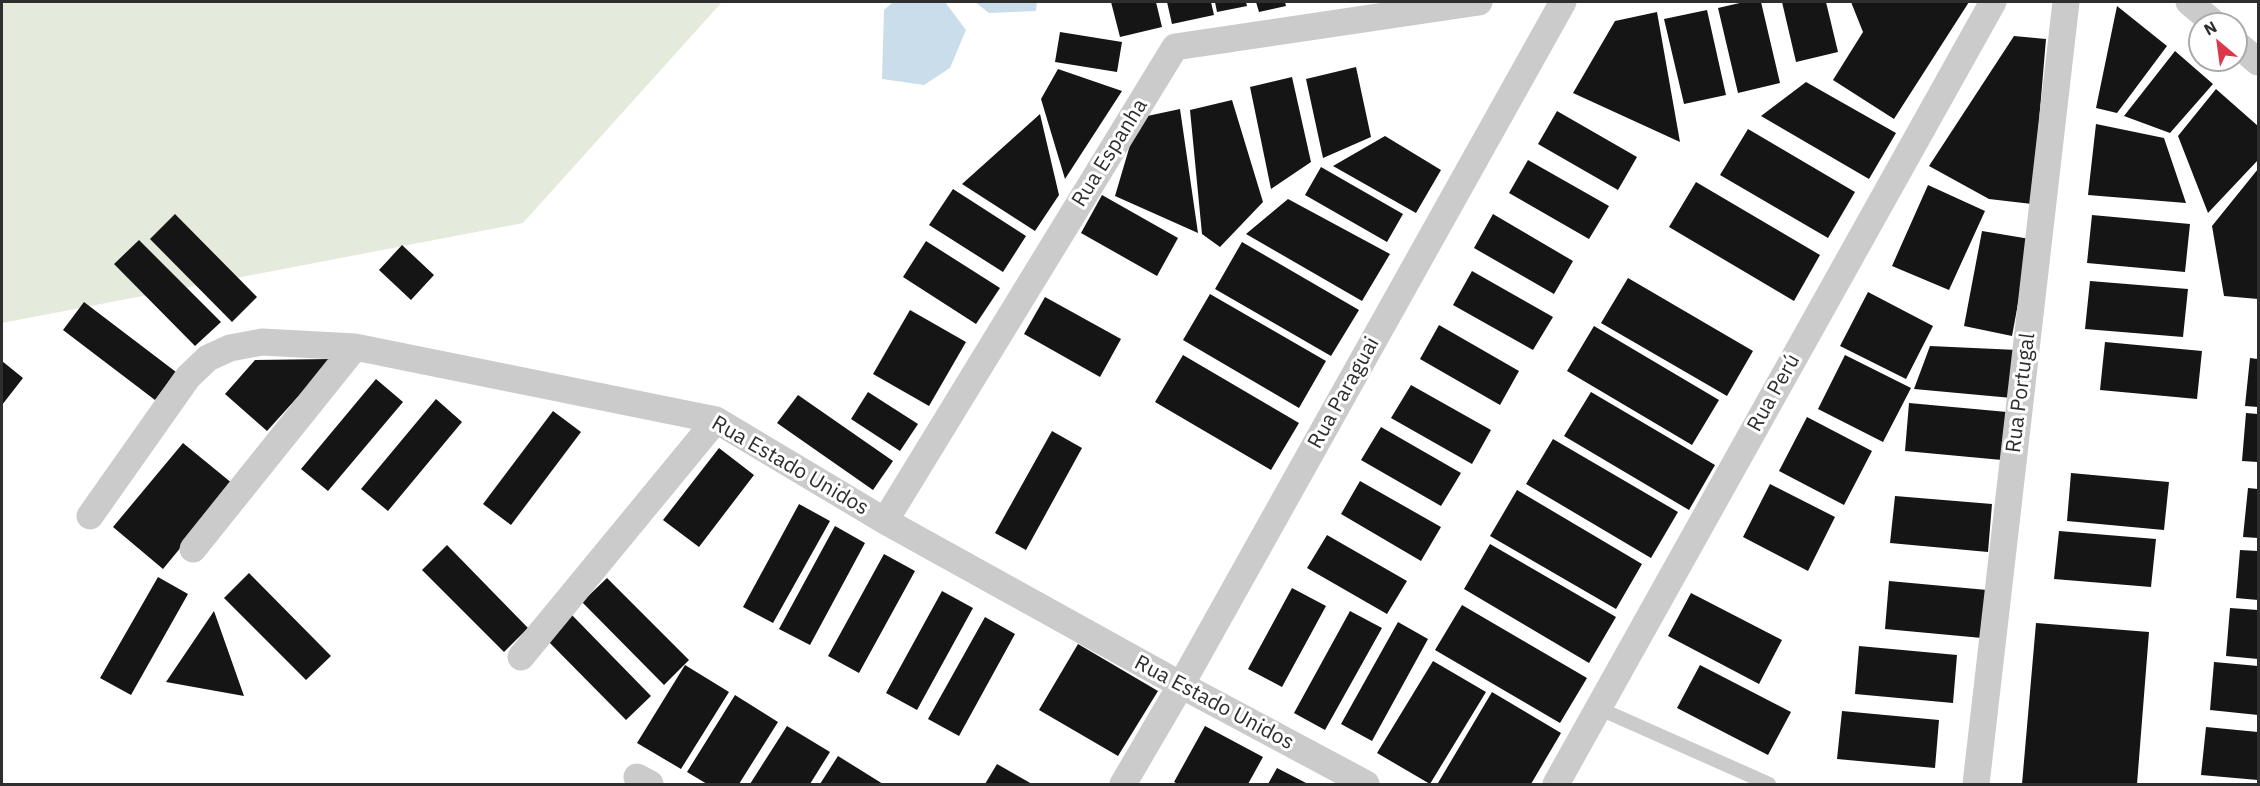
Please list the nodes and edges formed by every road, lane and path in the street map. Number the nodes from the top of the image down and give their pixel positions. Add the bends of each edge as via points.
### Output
1 (1479, 2) edge
2 (1563, 2) edge
3 (1993, 2) edge
4 (2066, 2) edge
5 (2189, 2) edge
6 (2201, 12) edge
7 (355, 347) junction
8 (716, 420) junction
9 (90, 516) dead end
10 (885, 521) junction
11 (193, 549) dead end
12 (521, 657) dead end
13 (1181, 685) junction
14 (1598, 708) junction
15 (1123, 784) edge
16 (1366, 784) edge
17 (1556, 784) edge
18 (1769, 784) edge
19 (1976, 784) edge

1 - 10 street, Rua Espanha via 1175,47
2 - 13 street, Rua Paraguai
3 - 14 street, Rua Perú
4 - 19 street, Rua Portugal
5 - 6 street
7 - 8 street, Rua Estado Unidos
7 - 9 street, Rua Estado Unidos via 262,342 230,348 208,358 188,377
7 - 11 street
8 - 10 street, Rua Estado Unidos
8 - 12 street
10 - 13 street, Rua Estado Unidos
13 - 15 street, Rua Paraguai
13 - 16 street, Rua Estado Unidos
14 - 17 street, Rua Perú
14 - 18 lane

